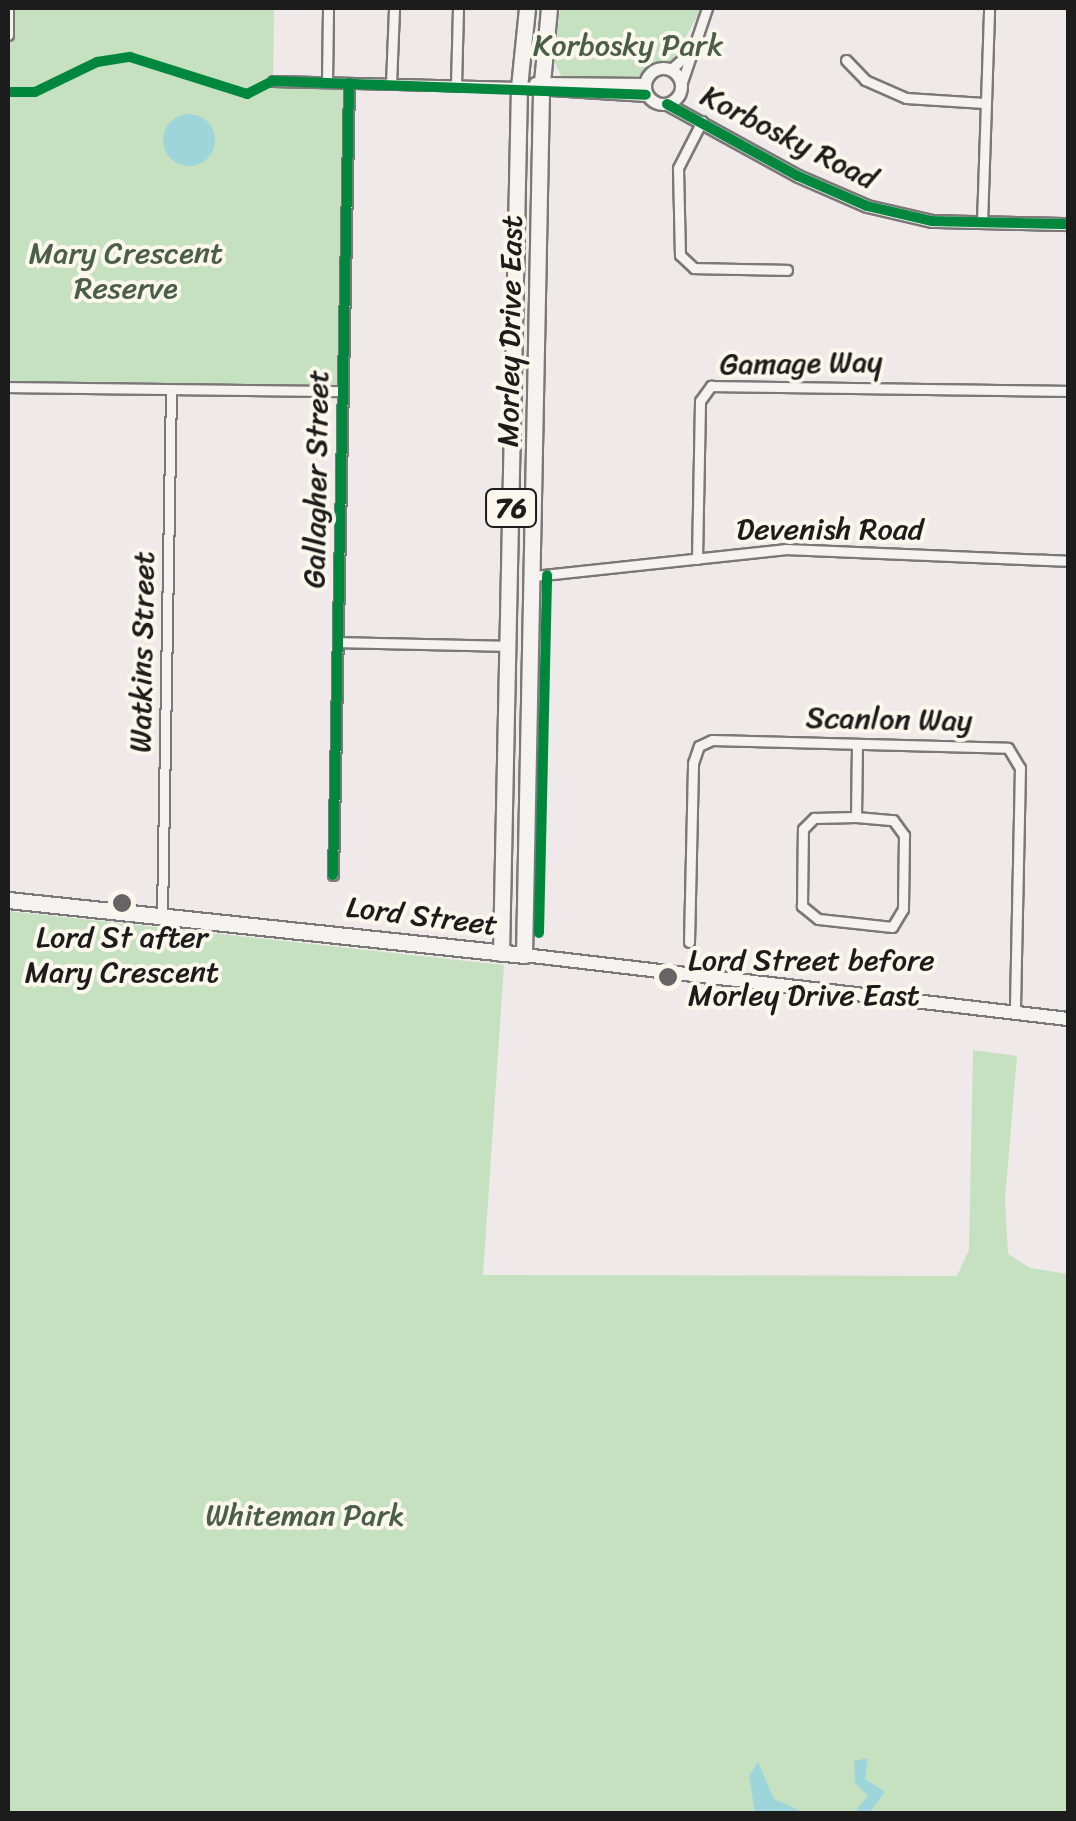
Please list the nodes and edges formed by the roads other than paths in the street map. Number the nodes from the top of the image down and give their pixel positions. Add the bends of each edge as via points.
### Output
1 (8, 8) edge
2 (328, 8) edge
3 (394, 8) edge
4 (458, 8) edge
5 (527, 8) edge
6 (549, 8) edge
7 (706, 8) edge
8 (989, 8) edge
9 (8, 35) edge
10 (688, 54) junction
11 (846, 60) dead end
12 (671, 69) junction
13 (273, 81) dead end
14 (326, 82) junction
15 (349, 83) junction
16 (391, 84) junction
17 (682, 85) junction
18 (456, 86) junction
19 (519, 87) junction
20 (542, 87) junction
21 (646, 89) junction
22 (984, 102) junction
23 (667, 104) junction
24 (699, 119) junction
25 (982, 223) junction
26 (1068, 224) edge
27 (788, 270) dead end
28 (8, 387) edge
29 (172, 390) junction
30 (1068, 390) edge
31 (343, 391) junction
32 (696, 559) junction
33 (1068, 561) edge
34 (534, 576) junction
35 (338, 642) junction
36 (508, 646) junction
37 (856, 744) junction
38 (856, 817) junction
39 (333, 876) dead end
40 (8, 900) edge
41 (162, 915) junction
42 (690, 942) dead end
43 (501, 953) junction
44 (524, 956) junction
45 (1015, 1012) junction
46 (1068, 1019) edge

1 - 9 street
2 - 14 street
3 - 16 street
4 - 18 street
5 - 19 main road, Morley Drive East / 76
6 - 20 main road, Morley Drive East / 76
7 - 10 street
8 - 22 street
10 - 12 street
10 - 17 street
11 - 22 street via 864,80 906,98
12 - 17 street, Korbosky Road
12 - 21 street via 654,70
13 - 14 street
14 - 15 street
15 - 16 street
15 - 31 street, Gallagher Street
16 - 18 street
17 - 23 street
17 - 24 street, Korbosky Road
18 - 19 street
19 - 20 street
19 - 36 main road, Morley Drive East / 76
20 - 21 street
20 - 34 main road, Morley Drive East / 76
21 - 23 street, Korbosky Road
22 - 25 street
23 - 24 street, Korbosky Road
24 - 25 street, Korbosky Road via 798,176 868,206 932,221
24 - 27 street via 678,168 680,255 694,268
25 - 26 street, Korbosky Road
28 - 29 street
29 - 31 street
29 - 41 street, Watkins Street
30 - 32 street, Gamage Way via 715,384 700,401
31 - 35 street, Gallagher Street
32 - 33 street, Devenish Road via 785,550
32 - 34 street, Devenish Road
34 - 44 main road, Morley Drive East / 76
35 - 36 street
35 - 39 street, Gallagher Street
36 - 43 main road, Morley Drive East / 76
37 - 38 street
37 - 42 street, Scanlon Way via 712,740 698,746 692,763
37 - 45 street, Scanlon Way via 1000,746 1018,759
38 - 38 street via 814,818 803,829 802,906 818,919 892,926 903,909 904,835 894,820
40 - 41 main road, Lord Street
41 - 43 main road, Lord Street
43 - 44 main road, Lord Street
44 - 45 main road, Lord Street
45 - 46 main road, Lord Street

